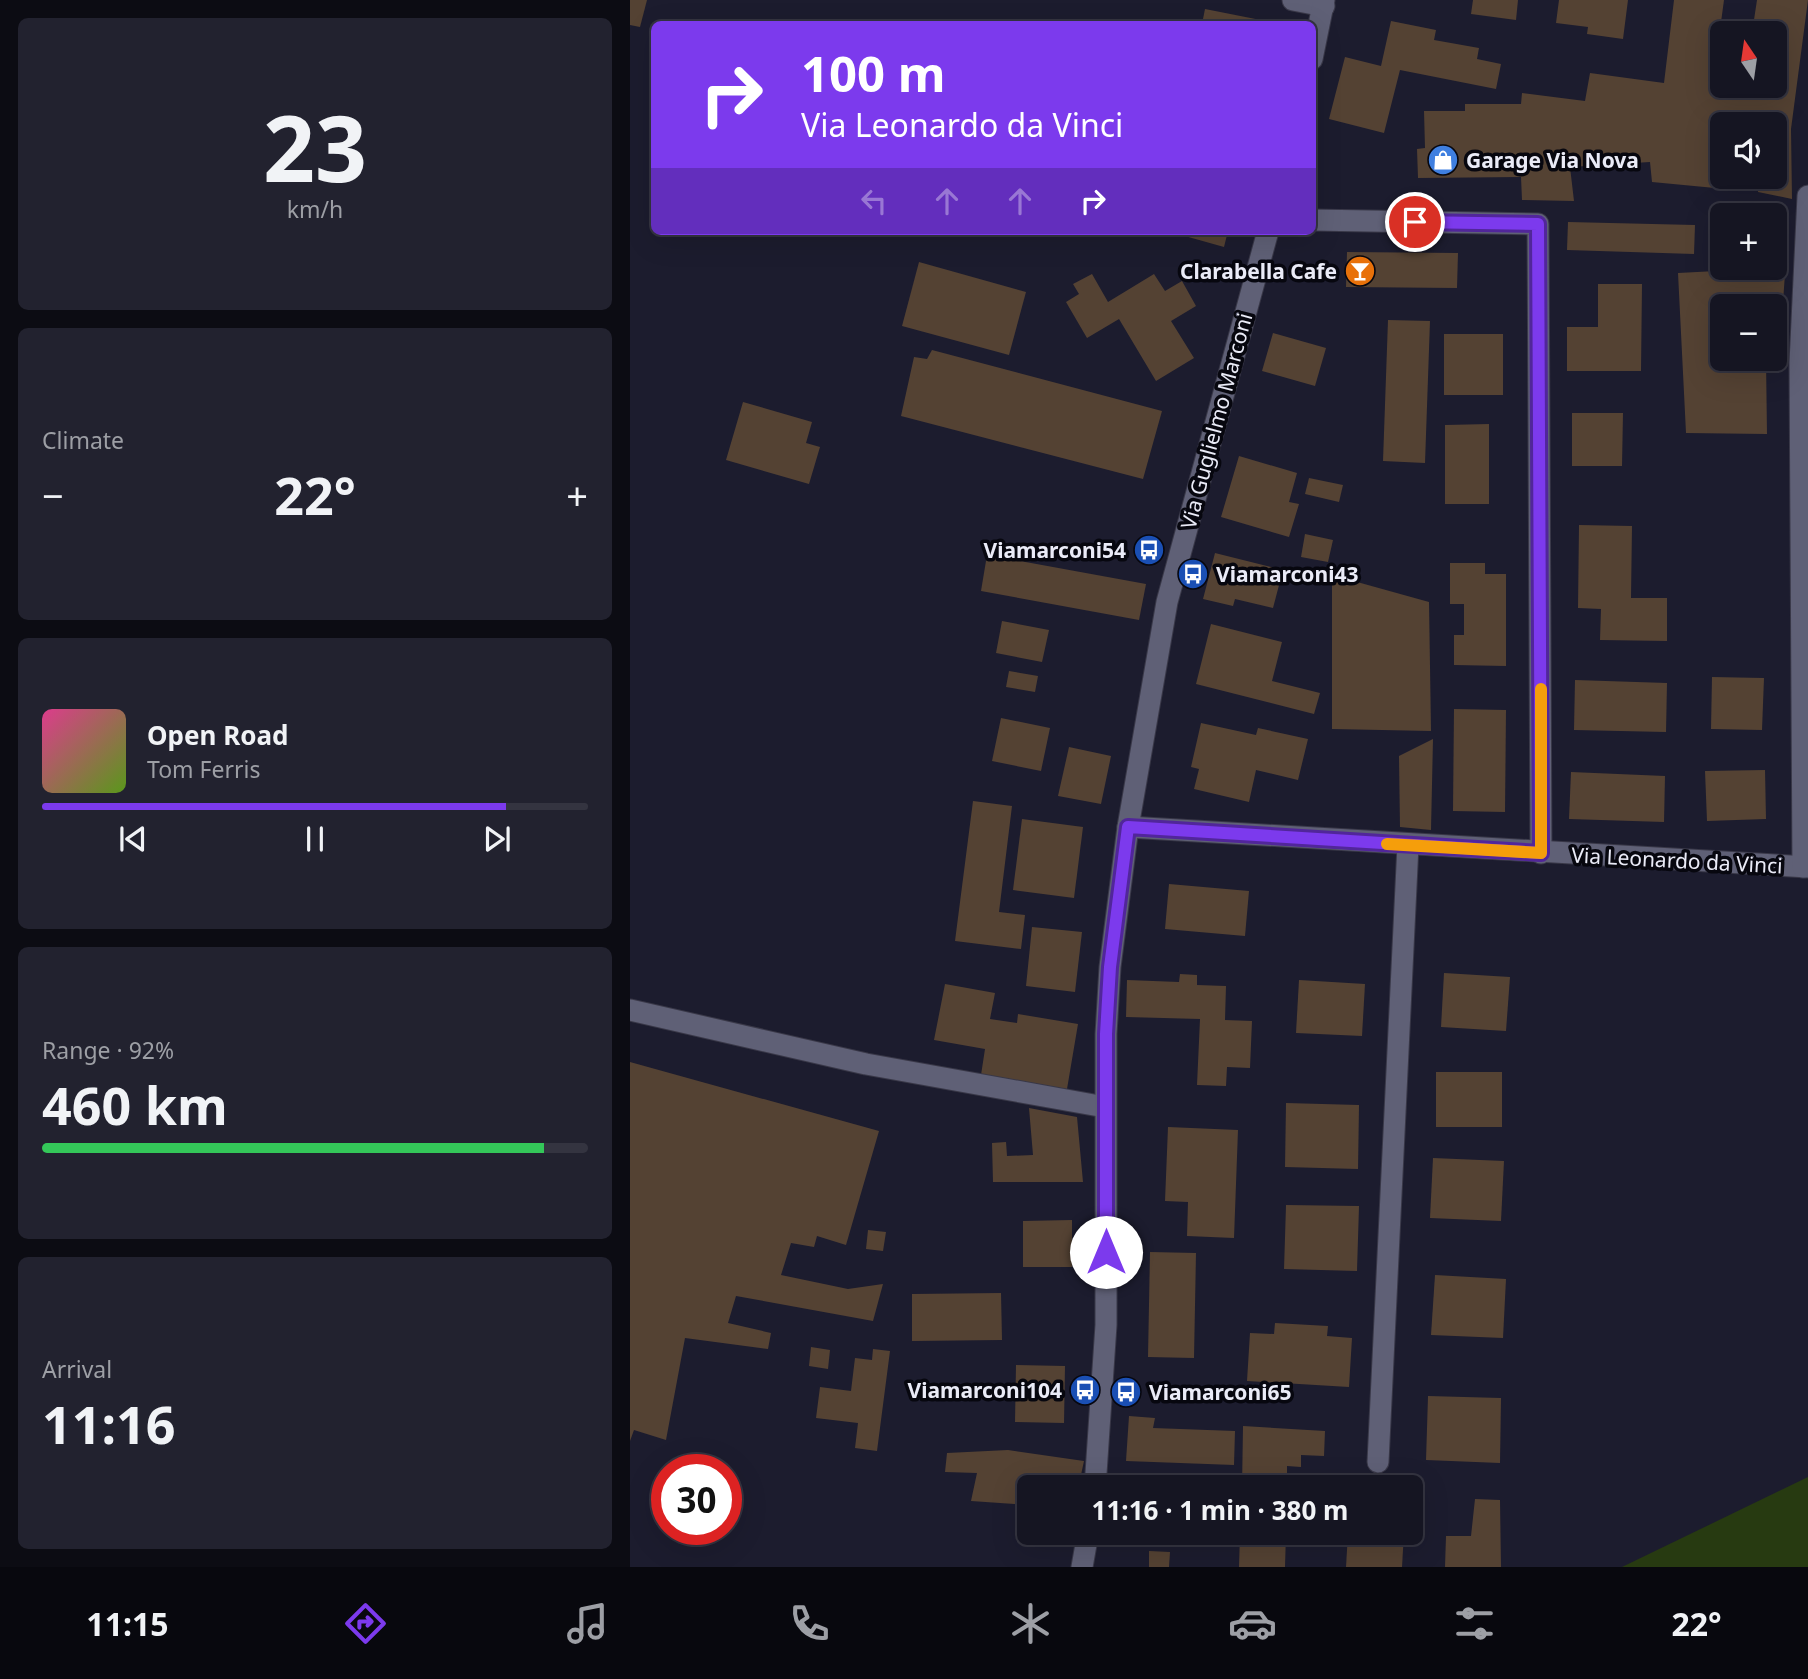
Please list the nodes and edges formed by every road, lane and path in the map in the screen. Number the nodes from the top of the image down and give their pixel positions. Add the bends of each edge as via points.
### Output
1 (1293, 0) edge
2 (1324, 3) edge
3 (1316, 41) edge
4 (1808, 196) edge
5 (1316, 220) edge
6 (1267, 235) edge
7 (1128, 827) junction
8 (1408, 845) junction
9 (1541, 853) junction
10 (1805, 867) edge
11 (630, 1010) edge
12 (1105, 1107) junction
13 (1378, 1462) dead end
14 (1096, 1475) edge
15 (1086, 1545) edge
16 (1082, 1567) edge

1 - 2 street
2 - 3 street
4 - 10 street via 1800,363
5 - 9 street via 1538,224
6 - 7 street, Via Guglielmo Marconi via 1167,603
7 - 8 street, Via Leonardo da Vinci
7 - 12 street, Via Guglielmo Marconi via 1110,967
8 - 9 street, Via Leonardo da Vinci
8 - 13 street
9 - 10 street, Via Leonardo da Vinci
11 - 12 street via 866,1065
12 - 14 street, Via Guglielmo Marconi via 1106,1325
15 - 16 street

